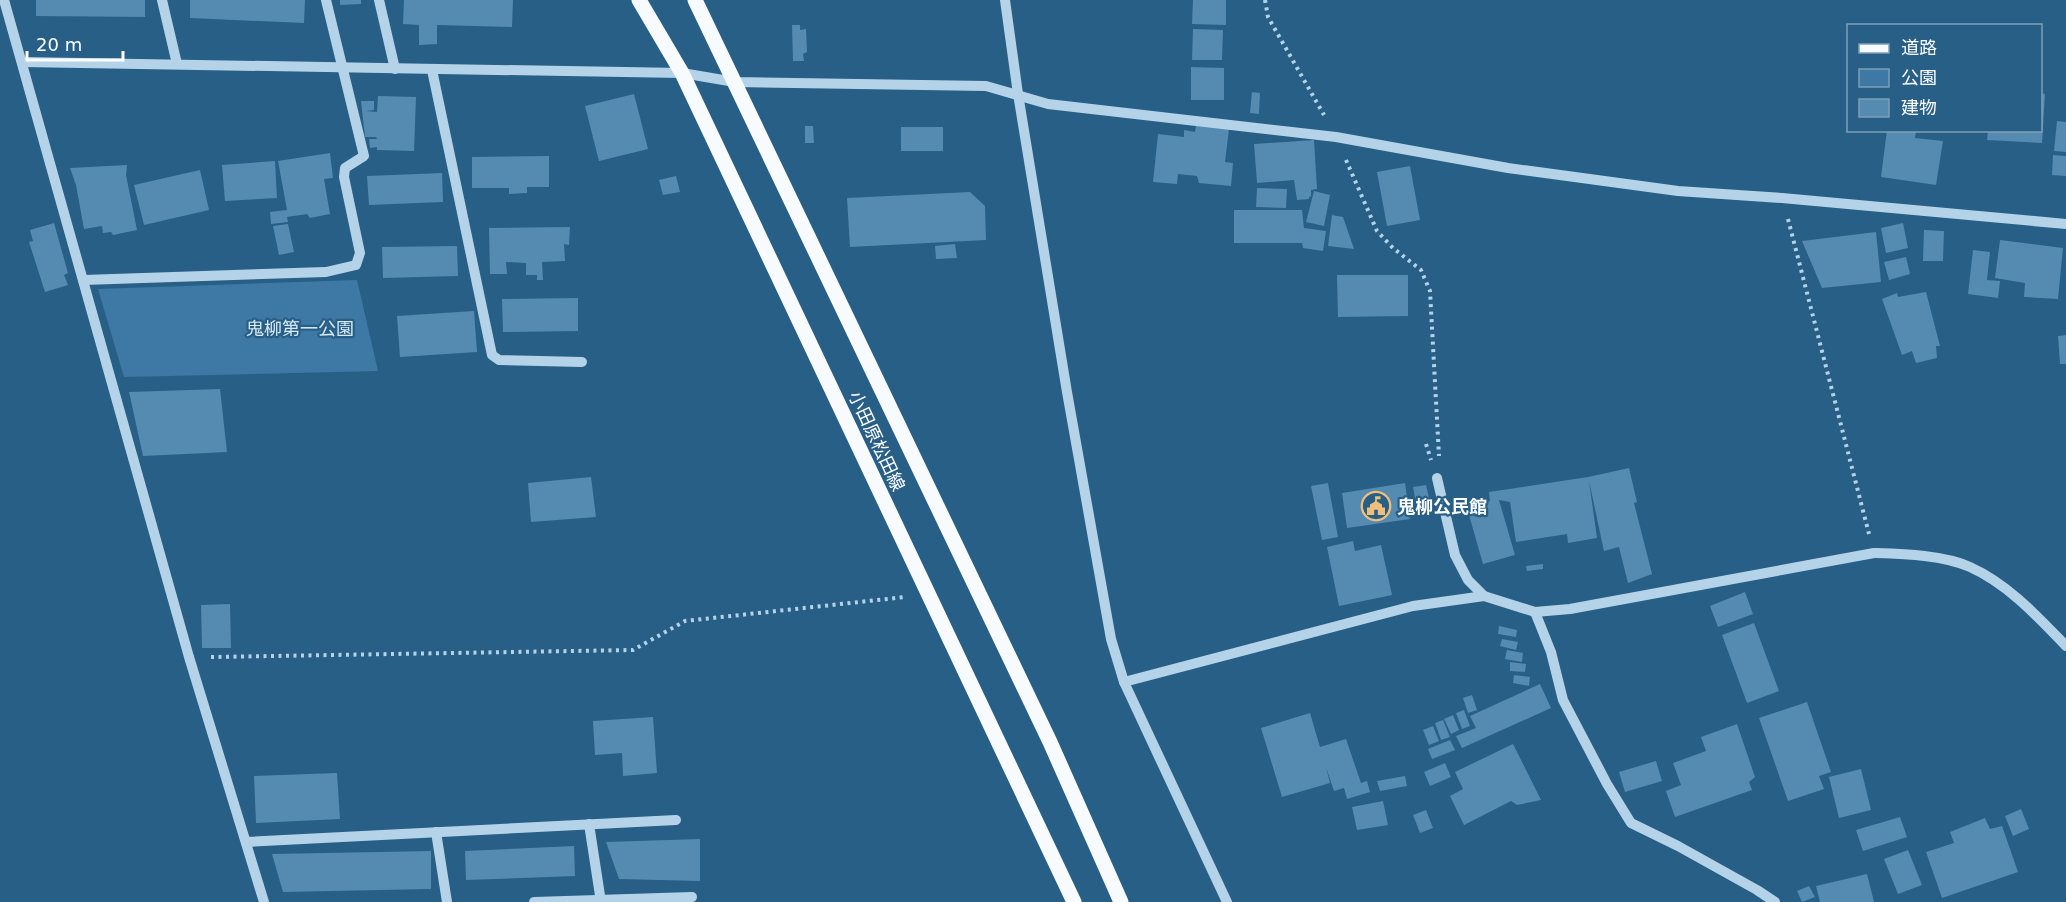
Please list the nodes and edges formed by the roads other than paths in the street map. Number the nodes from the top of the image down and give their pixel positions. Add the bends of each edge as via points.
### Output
1 (4, 0) edge
2 (162, 0) edge
3 (326, 0) edge
4 (379, 0) edge
5 (639, 0) edge
6 (695, 0) edge
7 (1005, 0) edge
8 (22, 62) junction
9 (177, 64) junction
10 (342, 66) junction
11 (395, 69) junction
12 (432, 70) junction
13 (682, 73) junction
14 (735, 82) junction
15 (1018, 93) junction
16 (2066, 224) edge
17 (83, 280) junction
18 (582, 362) dead end
19 (1437, 478) road end
20 (1484, 596) junction
21 (1535, 612) junction
22 (2066, 646) edge
23 (1124, 682) junction
24 (676, 820) dead end
25 (590, 824) junction
26 (436, 832) junction
27 (246, 842) junction
28 (692, 897) dead end
29 (600, 901) edge
30 (264, 902) edge
31 (447, 902) edge
32 (534, 902) edge
33 (1074, 902) edge
34 (1121, 902) edge
35 (1227, 902) edge
36 (1775, 902) edge

1 - 8 street
2 - 9 street
3 - 10 street
4 - 11 street
5 - 13 main road, 小田原松田線
6 - 14 main road, 小田原松田線
7 - 15 street
8 - 9 street
8 - 17 street
9 - 10 street
10 - 11 street
10 - 17 street via 364,156 345,168 344,177 360,253 356,265 326,272
11 - 12 street
12 - 13 street
12 - 18 street via 492,355 499,360
13 - 14 street
13 - 33 main road, 小田原松田線
14 - 15 street via 986,86
14 - 34 main road, 小田原松田線 via 1050,742
15 - 16 street via 1048,104 1336,137 1542,172 1678,190
15 - 23 street via 1109,627
17 - 27 street via 189,657
19 - 20 street via 1455,555 1468,580
20 - 21 street
20 - 23 street via 1413,606
21 - 22 street via 1570,609 1874,553 1920,555 1969,567 2011,592
21 - 36 street via 1563,699 1631,822
23 - 35 street
24 - 25 street
25 - 26 street
25 - 29 street
26 - 27 street
26 - 31 street
27 - 30 street
28 - 29 street
29 - 32 street

